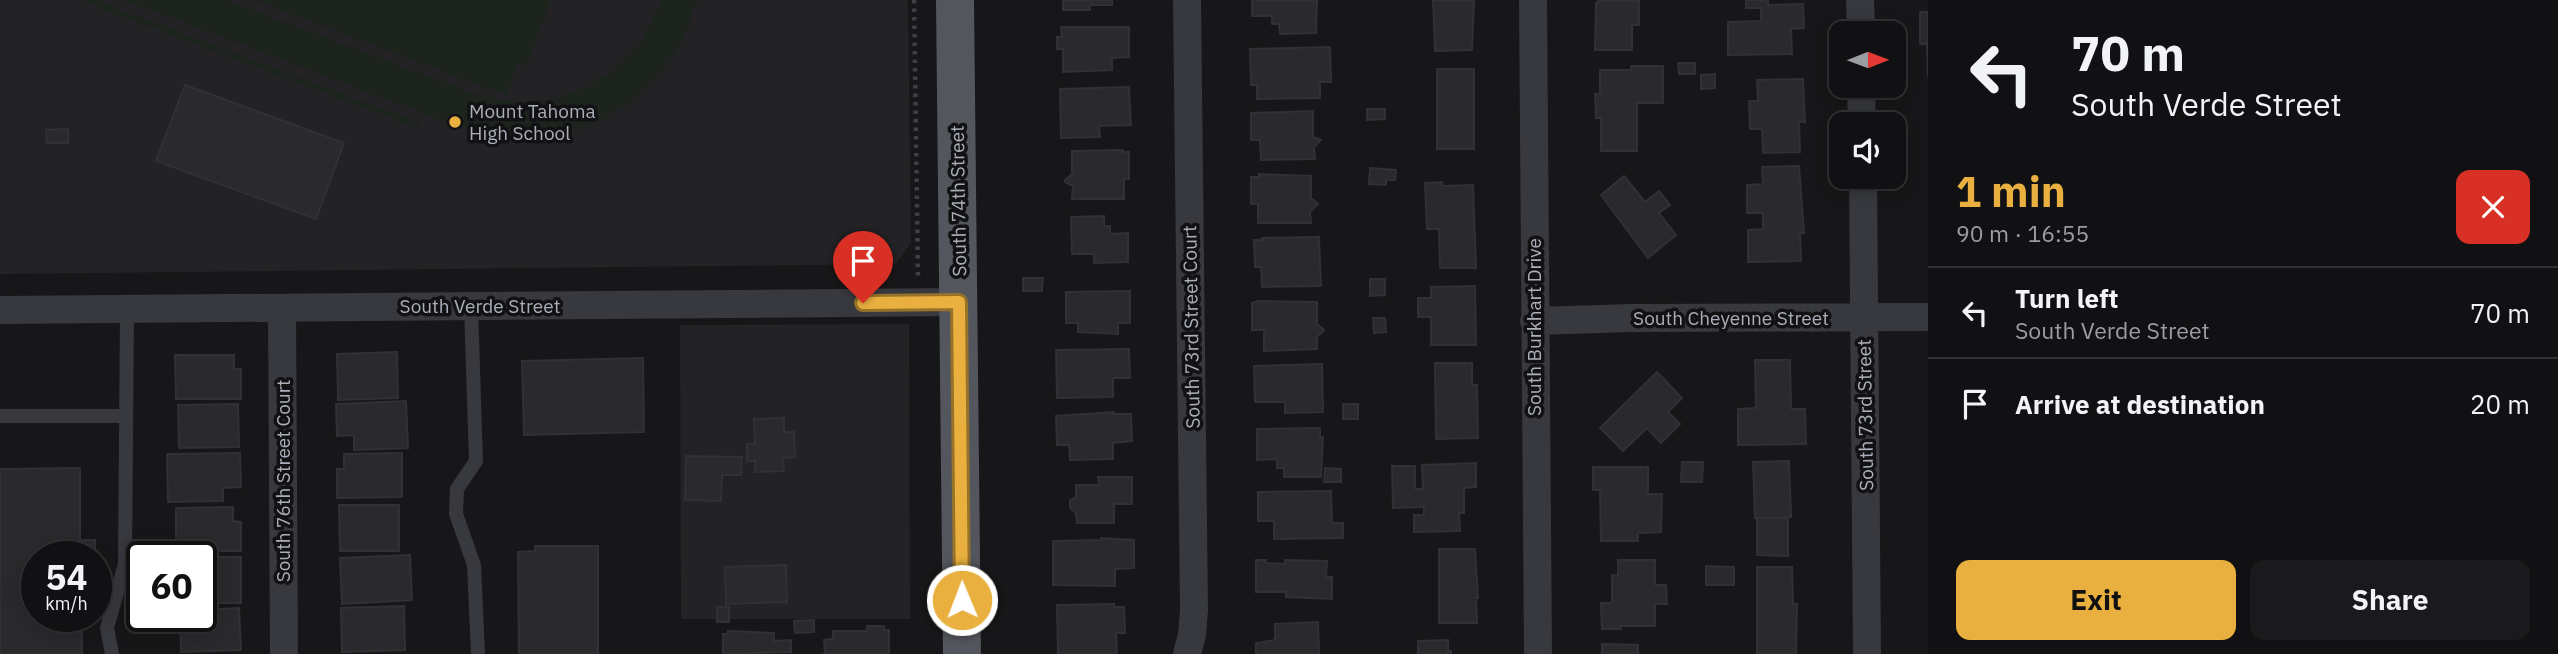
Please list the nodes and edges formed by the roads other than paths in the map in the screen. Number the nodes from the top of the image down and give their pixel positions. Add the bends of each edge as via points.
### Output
1 (955, 0) edge
2 (1187, 0) edge
3 (1533, 0) edge
4 (1860, 0) edge
5 (1861, 21) edge
6 (1863, 189) edge
7 (959, 302) junction
8 (471, 306) junction
9 (282, 308) junction
10 (127, 309) junction
11 (0, 310) edge
12 (1864, 317) junction
13 (1928, 317) edge
14 (1534, 321) junction
15 (0, 416) edge
16 (126, 416) junction
17 (112, 654) edge
18 (284, 654) edge
19 (478, 654) edge
20 (962, 654) edge
21 (1187, 654) edge
22 (1538, 654) edge
23 (1867, 654) edge

1 - 7 main road, South 74th Street
2 - 21 street, South 73rd Street Court via 1194,610
3 - 14 street, South Burkhart Drive
4 - 5 street
6 - 12 street, South 73rd Street
7 - 8 street, South Verde Street
7 - 20 main road, South 74th Street
8 - 9 street, South Verde Street
8 - 19 lane via 476,461 457,489 456,514 474,565
9 - 10 street, South Verde Street
9 - 18 street, South 76th Street Court
10 - 11 street, South Verde Street
10 - 16 lane
12 - 13 street, South Cheyenne Street
12 - 14 street, South Cheyenne Street
12 - 23 street, South 73rd Street
14 - 22 street, South Burkhart Drive
15 - 16 lane
16 - 17 lane via 125,564 107,628

